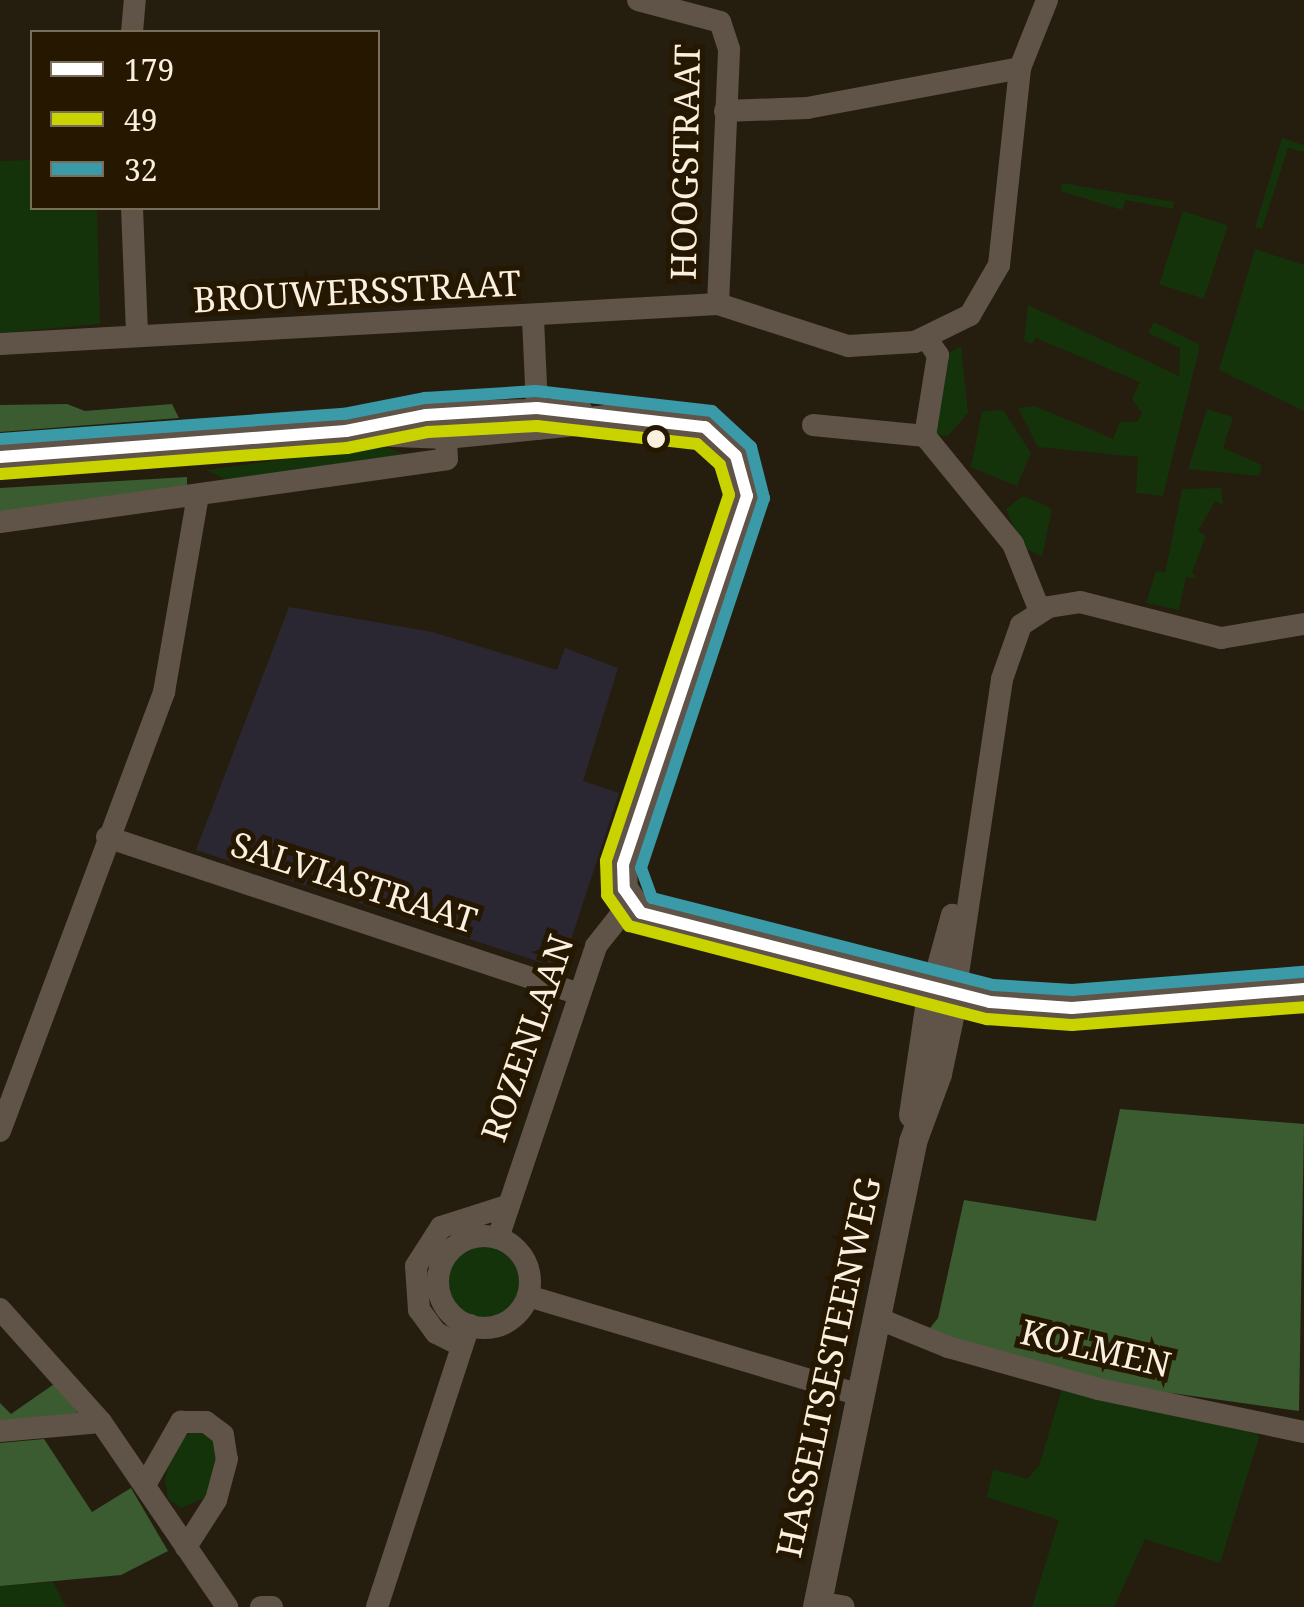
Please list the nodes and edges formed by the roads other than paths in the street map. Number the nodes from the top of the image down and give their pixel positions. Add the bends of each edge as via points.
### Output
1 (134, 0) edge
2 (638, 0) edge
3 (1047, 0) edge
4 (724, 11) edge
5 (132, 30) edge
6 (1020, 68) junction
7 (726, 111) junction
8 (132, 210) edge
9 (718, 304) junction
10 (532, 319) junction
11 (137, 334) junction
12 (927, 339) junction
13 (0, 344) edge
14 (538, 419) junction
15 (445, 424) junction
16 (813, 426) dead end
17 (926, 436) junction
18 (0, 457) edge
19 (198, 495) junction
20 (0, 522) edge
21 (1040, 611) junction
22 (1304, 624) edge
23 (107, 837) junction
24 (631, 902) junction
25 (1304, 989) edge
26 (943, 991) junction
27 (578, 994) junction
28 (0, 1131) edge
29 (506, 1206) junction
30 (498, 1238) junction
31 (528, 1296) junction
32 (0, 1309) edge
33 (877, 1318) junction
34 (465, 1336) junction
35 (860, 1395) junction
36 (101, 1422) junction
37 (0, 1431) edge
38 (1304, 1432) edge
39 (145, 1484) junction
40 (186, 1547) junction
41 (826, 1605) edge
42 (227, 1607) edge
43 (261, 1607) edge
44 (272, 1607) edge
45 (377, 1607) edge

1 - 5 street
2 - 4 street
3 - 6 street
4 - 7 street, HOOGSTRAAT
6 - 7 street via 808,108
6 - 12 street via 992,282 970,315
7 - 9 street, HOOGSTRAAT
8 - 11 street
9 - 10 street, BROUWERSSTRAAT
9 - 12 street, HOOGSTRAAT via 832,342 886,346
10 - 11 street, BROUWERSSTRAAT
10 - 14 street
11 - 13 street, BROUWERSSTRAAT
12 - 17 street via 938,355
14 - 15 street
14 - 24 street via 692,424 732,448 744,471 746,496 623,865
15 - 18 street
15 - 19 street via 447,459
16 - 17 street
17 - 21 street via 1013,544
19 - 20 street
19 - 23 street via 164,692
21 - 22 street via 1080,602 1221,638
21 - 26 street, HASSELTSESTEENWEG via 1009,647
23 - 27 street, SALVIASTRAAT
23 - 28 street
24 - 26 street via 641,913 675,925
24 - 27 street, ROZENLAAN via 602,933
25 - 26 street via 1072,1008
26 - 33 street, HASSELTSESTEENWEG via 938,1074 913,1142
27 - 29 street, ROZENLAAN
29 - 30 street, ROZENLAAN
29 - 34 street via 441,1226 416,1266 419,1310 436,1333
30 - 31 street via 521,1254
30 - 34 street via 457,1244 441,1267 446,1308
31 - 34 street via 505,1323
31 - 35 street
32 - 36 street
33 - 35 street, HASSELTSESTEENWEG
33 - 38 street, KOLMEN via 948,1347 1098,1389
34 - 45 street
35 - 41 street, HASSELTSESTEENWEG
36 - 37 street
36 - 39 street
39 - 40 street
39 - 40 street via 181,1422 206,1422 223,1435 228,1459 216,1500
40 - 42 street
43 - 44 street

